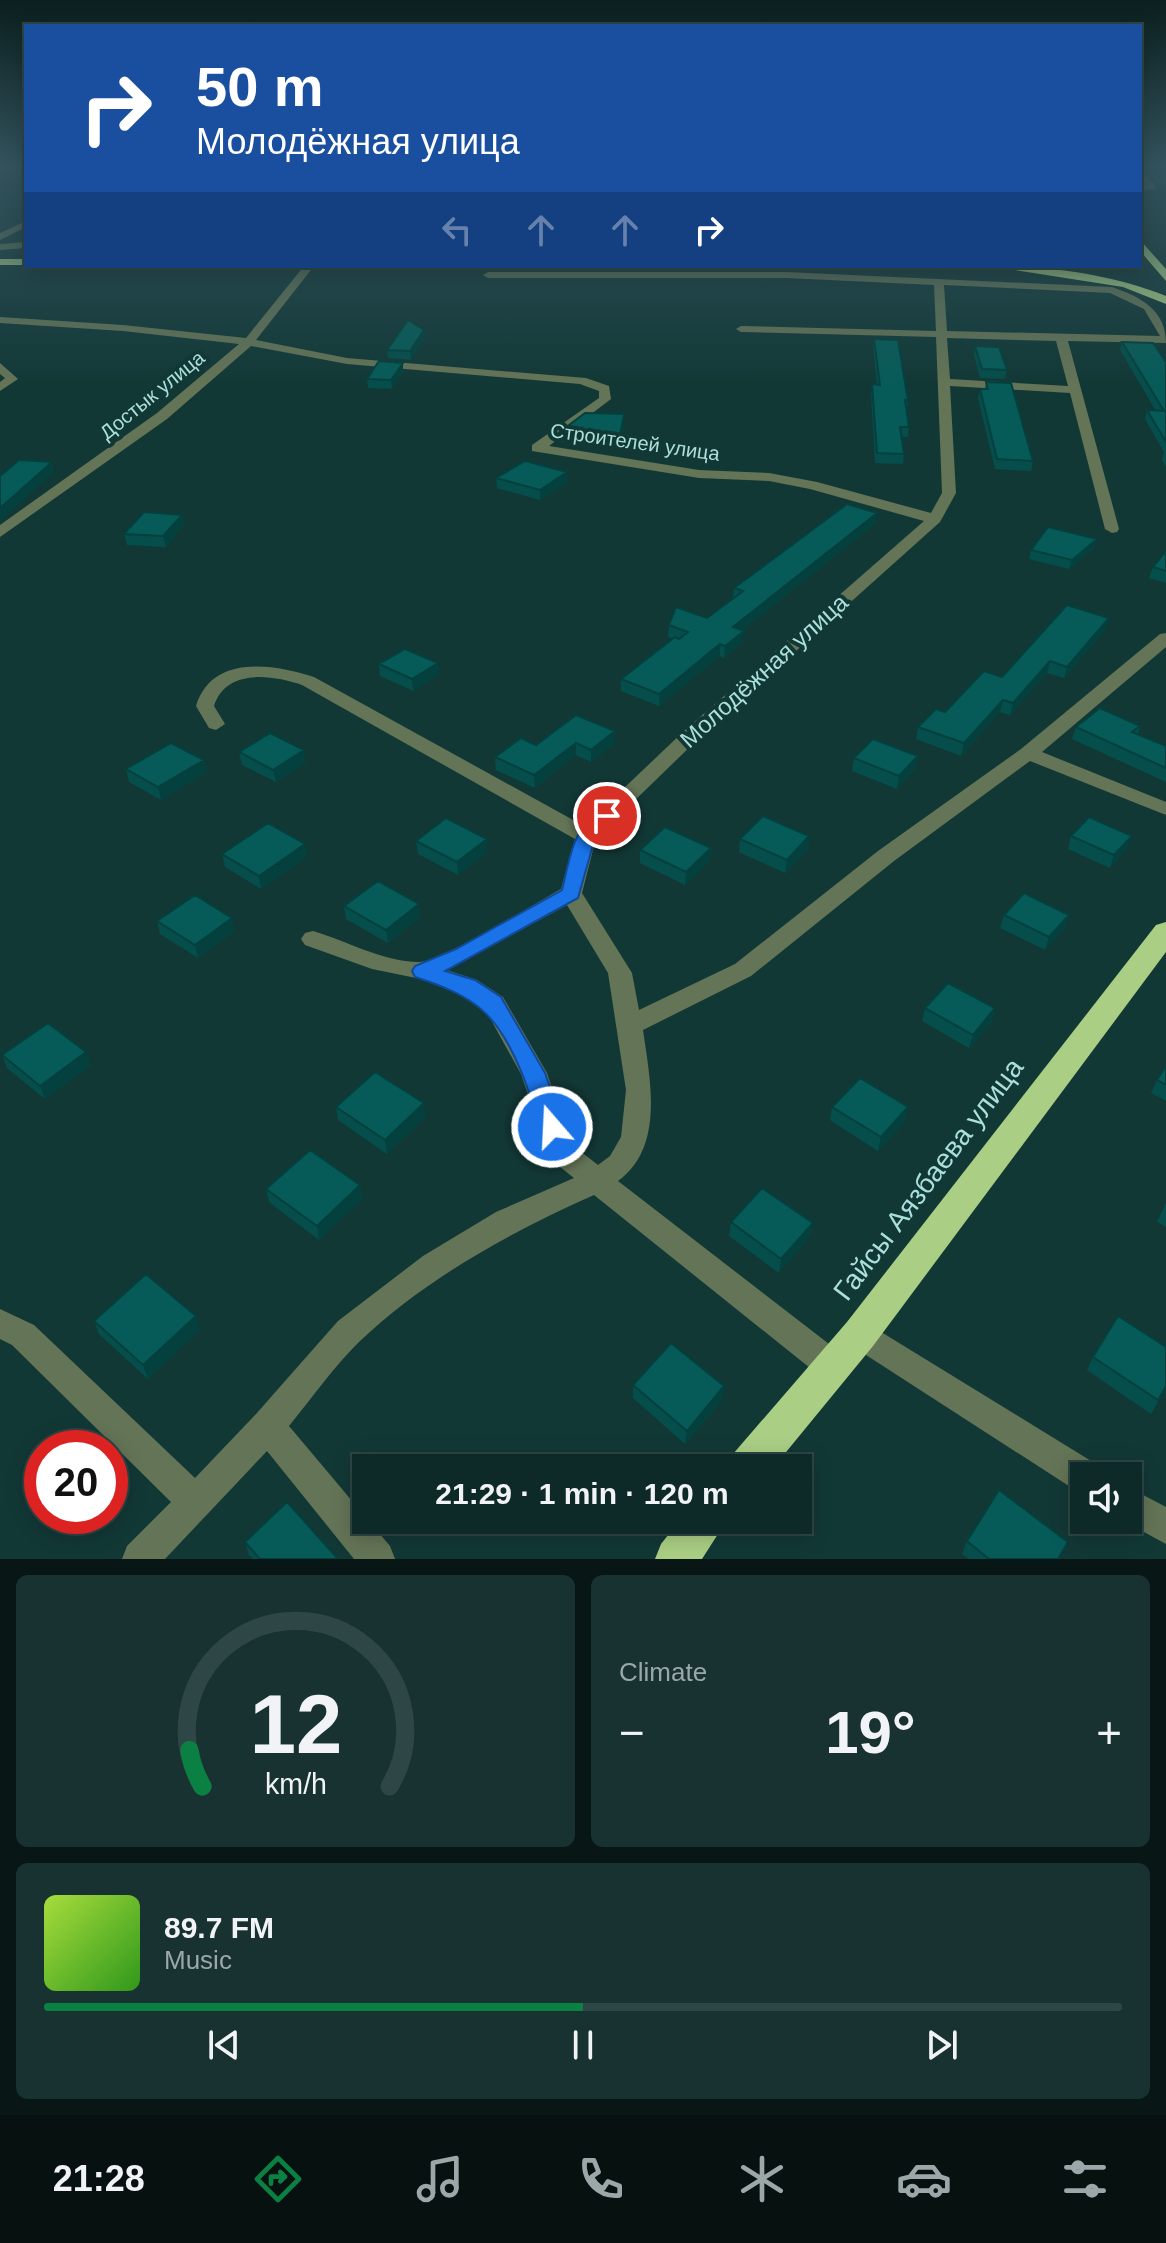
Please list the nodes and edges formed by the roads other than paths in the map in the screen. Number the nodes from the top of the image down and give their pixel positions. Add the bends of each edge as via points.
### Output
1 (24, 245) edge
2 (1142, 245) edge
3 (0, 247) edge
4 (0, 262) edge
5 (24, 262) edge
6 (1142, 265) edge
7 (1162, 266) edge
8 (307, 268) edge
9 (1010, 268) edge
10 (488, 275) dead end
11 (1166, 277) edge
12 (939, 280) junction
13 (1166, 300) edge
14 (0, 320) edge
15 (741, 329) dead end
16 (943, 333) junction
17 (1061, 337) junction
18 (1166, 339) edge
19 (249, 342) junction
20 (0, 367) edge
21 (944, 382) junction
22 (0, 387) edge
23 (1075, 390) junction
24 (935, 519) junction
25 (1112, 529) dead end
26 (0, 532) edge
27 (1166, 638) edge
28 (216, 724) dead end
29 (1028, 753) junction
30 (1166, 809) edge
31 (586, 836) junction
32 (571, 893) junction
33 (1166, 932) edge
34 (313, 939) dead end
35 (423, 971) junction
36 (630, 1026) junction
37 (596, 1181) junction
38 (0, 1323) edge
39 (860, 1334) junction
40 (831, 1365) junction
41 (268, 1426) junction
42 (758, 1454) edge
43 (1070, 1467) edge
44 (195, 1502) junction
45 (1142, 1512) edge
46 (1166, 1527) edge
47 (695, 1534) edge
48 (140, 1559) edge
49 (377, 1559) edge
50 (676, 1559) edge

1 - 3 street
2 - 7 highway
4 - 5 highway
6 - 7 highway
7 - 11 highway
8 - 19 street, Достык улица
9 - 13 highway via 1126,284
10 - 12 street
12 - 16 street, Молодёжная улица
12 - 18 street via 1112,290 1148,307
14 - 19 street
15 - 16 street
16 - 17 street
16 - 21 street, Молодёжная улица
17 - 18 street
17 - 23 street
19 - 24 street, Строителей улица via 347,361 582,381 605,389 605,399 537,448 699,474 769,477
19 - 26 street, Достык улица via 162,416
20 - 22 street via 12,379
21 - 23 street
21 - 24 street, Молодёжная улица via 949,493
23 - 25 street
24 - 31 street, Молодёжная улица via 691,735
27 - 29 street
28 - 31 street via 205,706 210,690 242,671 281,672 308,681
29 - 30 street
29 - 36 street via 886,856 743,970
31 - 32 street
32 - 35 street
32 - 36 street via 620,973
33 - 39 highway, Гайсы Аязбаева улица
34 - 35 street via 380,963
35 - 37 street via 468,986 494,1003 534,1073 560,1151
36 - 37 street via 639,1090 634,1138 620,1164
37 - 40 street
37 - 41 street via 506,1221 434,1265 349,1331
38 - 44 street via 23,1335
39 - 40 highway, Гайсы Аязбаева улица
39 - 43 street
40 - 42 highway, Гайсы Аязбаева улица
41 - 44 street
41 - 49 street
44 - 48 street
45 - 46 street
47 - 50 highway

